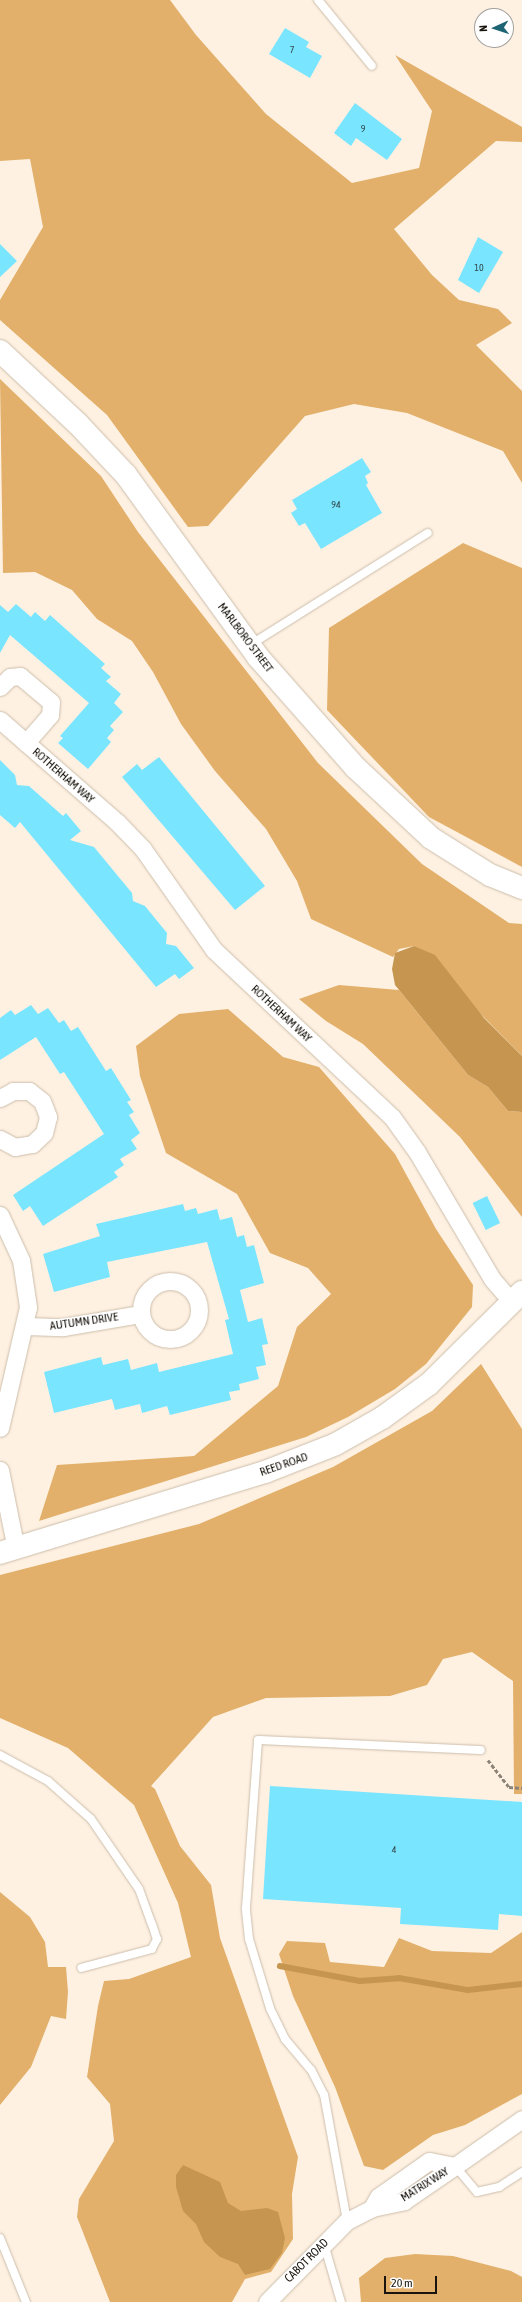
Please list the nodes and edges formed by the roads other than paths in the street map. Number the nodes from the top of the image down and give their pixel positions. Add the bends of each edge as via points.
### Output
1 (318, 0) edge
2 (372, 66) dead end
3 (0, 351) edge
4 (428, 533) dead end
5 (249, 645) junction
6 (0, 687) edge
7 (0, 720) edge
8 (26, 743) junction
9 (522, 888) edge
10 (0, 1098) edge
11 (2, 1144) edge
12 (0, 1215) edge
13 (517, 1297) edge
14 (141, 1314) dead end
15 (26, 1326) junction
16 (0, 1428) edge
17 (0, 1470) edge
18 (8, 1551) edge
19 (481, 1750) road end
20 (0, 1755) edge
21 (81, 1968) dead end
22 (522, 2119) edge
23 (455, 2166) junction
24 (522, 2172) edge
25 (347, 2221) junction
26 (0, 2238) edge
27 (324, 2244) junction
28 (26, 2302) edge
29 (267, 2302) edge
30 (341, 2302) edge

1 - 2 lane
3 - 5 street, MARLBORO STREET via 78,424 126,475
4 - 5 lane
5 - 9 street, MARLBORO STREET via 308,716 410,821 457,856 490,875
6 - 8 street, ROTHERHAM WAY via 10,677 20,676 51,702 50,714
7 - 8 street, ROTHERHAM WAY
8 - 13 street, ROTHERHAM WAY via 143,849 220,957 392,1117 417,1152 486,1269
10 - 11 street via 12,1090 29,1091 39,1097 47,1111 46,1128 37,1141 21,1147
12 - 15 street via 24,1271
13 - 18 street, REED ROAD via 429,1384 382,1418 336,1444 265,1472
14 - 15 street, AUTUMN DRIVE via 63,1327
15 - 16 street
17 - 18 street
19 - 25 lane via 258,1740 246,1908 249,1939 258,1977 279,2026 324,2094
20 - 21 lane via 48,1781 91,1819 139,1889 157,1939 152,1949
22 - 23 street, MATRIX WAY
23 - 24 lane via 477,2192 499,2187
23 - 25 street, MATRIX WAY via 404,2201 372,2208
25 - 27 street, CABOT ROAD
26 - 28 lane
27 - 29 street, CABOT ROAD
27 - 30 lane

